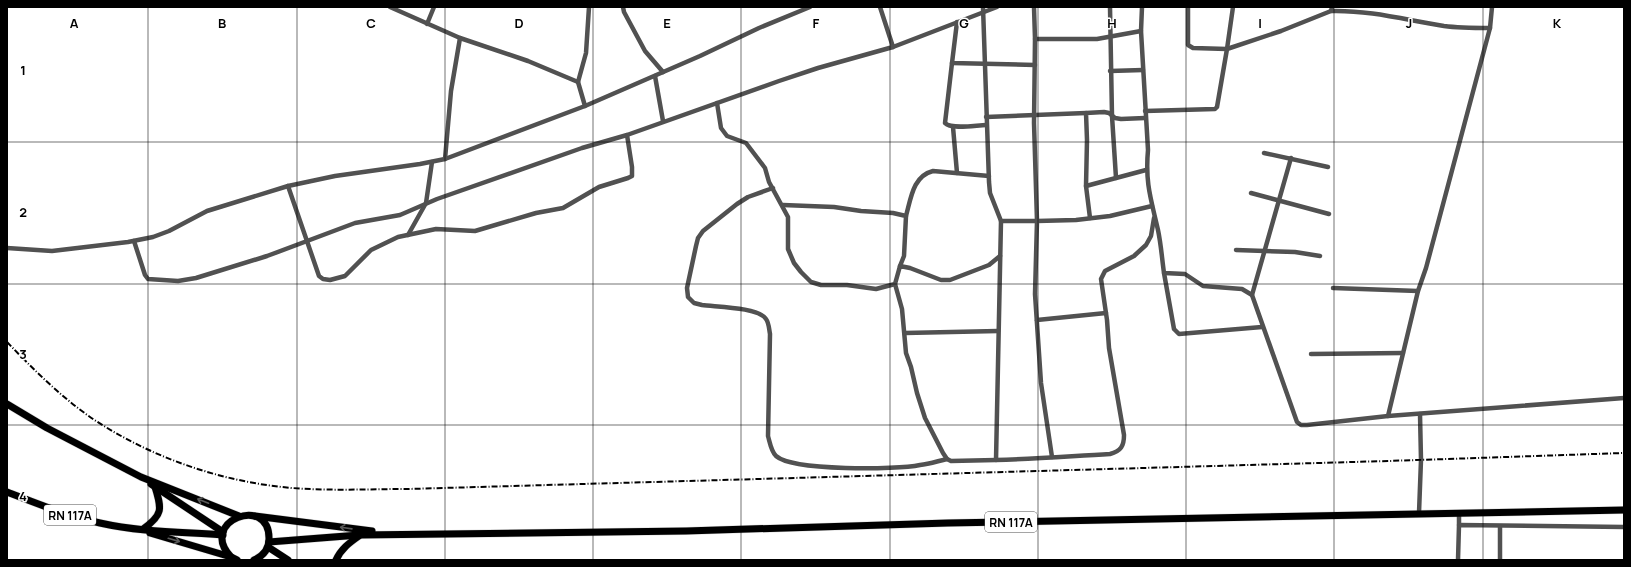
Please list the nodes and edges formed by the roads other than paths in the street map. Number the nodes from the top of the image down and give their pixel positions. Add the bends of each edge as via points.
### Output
1 (390, 7) edge
2 (434, 7) edge
3 (589, 7) edge
4 (623, 7) edge
5 (810, 7) edge
6 (880, 7) edge
7 (997, 7) edge
8 (1034, 7) edge
9 (1110, 7) edge
10 (1142, 7) edge
11 (1188, 7) edge
12 (1233, 7) edge
13 (1492, 7) edge
14 (1332, 9) edge
15 (983, 10) edge
16 (957, 22) junction
17 (427, 24) junction
18 (1490, 28) junction
19 (1141, 31) junction
20 (1111, 37) junction
21 (460, 38) junction
22 (1035, 39) junction
23 (893, 47) junction
24 (1227, 49) junction
25 (952, 63) junction
26 (986, 64) junction
27 (1035, 65) junction
28 (1143, 70) junction
29 (1110, 71) junction
30 (663, 72) junction
31 (655, 76) junction
32 (578, 82) junction
33 (717, 103) junction
34 (585, 106) junction
35 (1145, 111) junction
36 (1086, 113) junction
37 (1034, 115) junction
38 (1112, 116) junction
39 (986, 117) junction
40 (1145, 118) junction
41 (662, 121) junction
42 (986, 125) junction
43 (953, 126) junction
44 (627, 135) junction
45 (1264, 153) dead end
46 (1291, 158) junction
47 (445, 159) junction
48 (432, 162) junction
49 (1328, 167) dead end
50 (1146, 170) junction
51 (957, 173) junction
52 (988, 176) junction
53 (1116, 178) junction
54 (288, 186) junction
55 (1086, 186) junction
56 (773, 188) junction
57 (1251, 193) dead end
58 (1278, 200) junction
59 (426, 203) junction
60 (783, 205) junction
61 (1152, 206) junction
62 (1329, 214) dead end
63 (906, 216) junction
64 (1154, 216) junction
65 (1090, 218) junction
66 (1001, 221) junction
67 (1037, 221) junction
68 (408, 235) junction
69 (134, 241) junction
70 (307, 241) junction
71 (7, 248) edge
72 (1236, 250) dead end
73 (1264, 251) junction
74 (1000, 256) junction
75 (1320, 256) dead end
76 (900, 266) junction
77 (1164, 273) junction
78 (896, 284) junction
79 (1333, 288) dead end
80 (1418, 291) junction
81 (1252, 295) junction
82 (1106, 313) junction
83 (1037, 320) junction
84 (1262, 327) junction
85 (998, 331) junction
86 (905, 333) junction
87 (1403, 353) junction
88 (1311, 354) dead end
89 (1624, 398) edge
90 (7, 404) edge
91 (1420, 414) junction
92 (1388, 416) junction
93 (1052, 457) junction
94 (947, 459) junction
95 (996, 460) junction
96 (140, 477) junction
97 (154, 487) junction
98 (7, 492) edge
99 (1624, 510) edge
100 (1419, 513) junction
101 (1458, 513) junction
102 (239, 516) junction
103 (255, 516) junction
104 (1459, 525) junction
105 (1500, 526) junction
106 (1624, 527) edge
107 (140, 529) junction
108 (223, 534) junction
109 (359, 535) junction
110 (398, 535) junction
111 (269, 544) junction
112 (234, 558) edge
113 (254, 560) edge
114 (288, 560) edge
115 (336, 560) edge
116 (1458, 560) edge
117 (1500, 560) edge

1 - 17 street
2 - 17 street
3 - 32 street via 586,53
4 - 30 street via 645,51
5 - 30 street
6 - 23 street
7 - 15 street
8 - 22 street
9 - 20 street
10 - 19 street
11 - 24 street via 1188,45 1193,48
12 - 24 street
13 - 18 street
14 - 18 street via 1394,16 1445,26
14 - 24 street via 1281,31
15 - 16 street
15 - 26 street
16 - 23 street
16 - 25 street
17 - 21 street
18 - 80 street
19 - 20 street
19 - 28 street
20 - 22 street
20 - 29 street
21 - 32 street via 528,61
21 - 47 street via 450,91
22 - 27 street
23 - 33 street via 818,68
24 - 35 street via 1215,109
25 - 26 street
25 - 43 street via 945,123
26 - 27 street
26 - 39 street
27 - 37 street
28 - 29 street
28 - 35 street
29 - 38 street
30 - 31 street
31 - 34 street
31 - 41 street
32 - 34 street
33 - 41 street
33 - 56 street via 721,128 727,136 748,146 765,168
34 - 47 street
35 - 40 street
36 - 37 street
36 - 38 street via 1104,112
36 - 55 street
37 - 39 street
37 - 67 street
38 - 40 street via 1121,120
38 - 53 street
39 - 42 street
40 - 50 street via 1148,150
41 - 44 street
42 - 43 street
42 - 52 street
43 - 51 street
44 - 59 street via 582,148
44 - 68 street via 632,176 599,187 568,206 475,232 436,229
45 - 46 street
46 - 49 street
46 - 58 street
47 - 48 street
48 - 54 street via 335,176
48 - 59 street
50 - 53 street
50 - 61 street
51 - 52 street
51 - 63 street via 933,171 920,176
52 - 66 street via 990,193
53 - 55 street
54 - 69 street via 207,211 169,231
54 - 70 street
55 - 65 street
56 - 60 street
56 - 94 street via 748,197 703,231 698,238 687,288 688,297 694,303 757,312 766,319 770,334 768,436 771,449 783,461 826,467 894,468
57 - 58 street
58 - 62 street
58 - 73 street
59 - 68 street
59 - 70 street via 400,215 355,223
60 - 63 street via 834,207
60 - 78 street via 788,217 788,249 800,272 811,282 876,289
61 - 64 street
61 - 65 street
63 - 76 street via 904,256
64 - 77 street
64 - 82 street via 1151,236 1146,245 1134,256 1103,275
65 - 67 street
66 - 67 street
66 - 74 street
67 - 83 street
68 - 70 street via 371,250 345,276 330,280 319,276
69 - 70 street via 148,279 172,281 196,278
69 - 71 street via 52,250
72 - 73 street
73 - 75 street
73 - 81 street
74 - 76 street via 989,265 950,280 941,280
74 - 85 street
76 - 78 street
77 - 81 street via 1185,274 1203,286 1242,289
77 - 84 street via 1174,329 1179,334
78 - 86 street
79 - 80 street
80 - 87 street
81 - 84 street
82 - 83 street
82 - 93 street via 1124,443 1120,450 1110,454
83 - 93 street via 1041,383
84 - 92 street via 1300,425
85 - 86 street
85 - 95 street
86 - 94 street via 906,353 925,418
87 - 88 street
87 - 92 street
89 - 91 street
90 - 96 main road
91 - 92 street
91 - 100 street
93 - 95 street
94 - 95 street
96 - 97 main road
102 -> 96 main road
97 - 107 main road via 160,511 157,518
97 - 108 main road
98 - 107 main road, RN 117A via 70,515
99 - 101 main road, RN 117A
100 - 101 main road, RN 117A
100 - 110 main road, RN 117A via 686,531
101 - 104 street
102 - 103 main road
102 - 108 main road via 226,525
110 -> 103 main road
103 - 111 main road via 267,527
104 - 105 street
104 - 116 street
105 - 106 street
105 - 117 street
107 - 108 main road, RN 117A
107 -> 112 main road
108 - 112 main road via 224,547
109 - 110 main road, RN 117A
109 - 111 main road, RN 117A
109 - 115 main road via 346,545
111 - 113 main road via 264,553
111 - 114 main road

